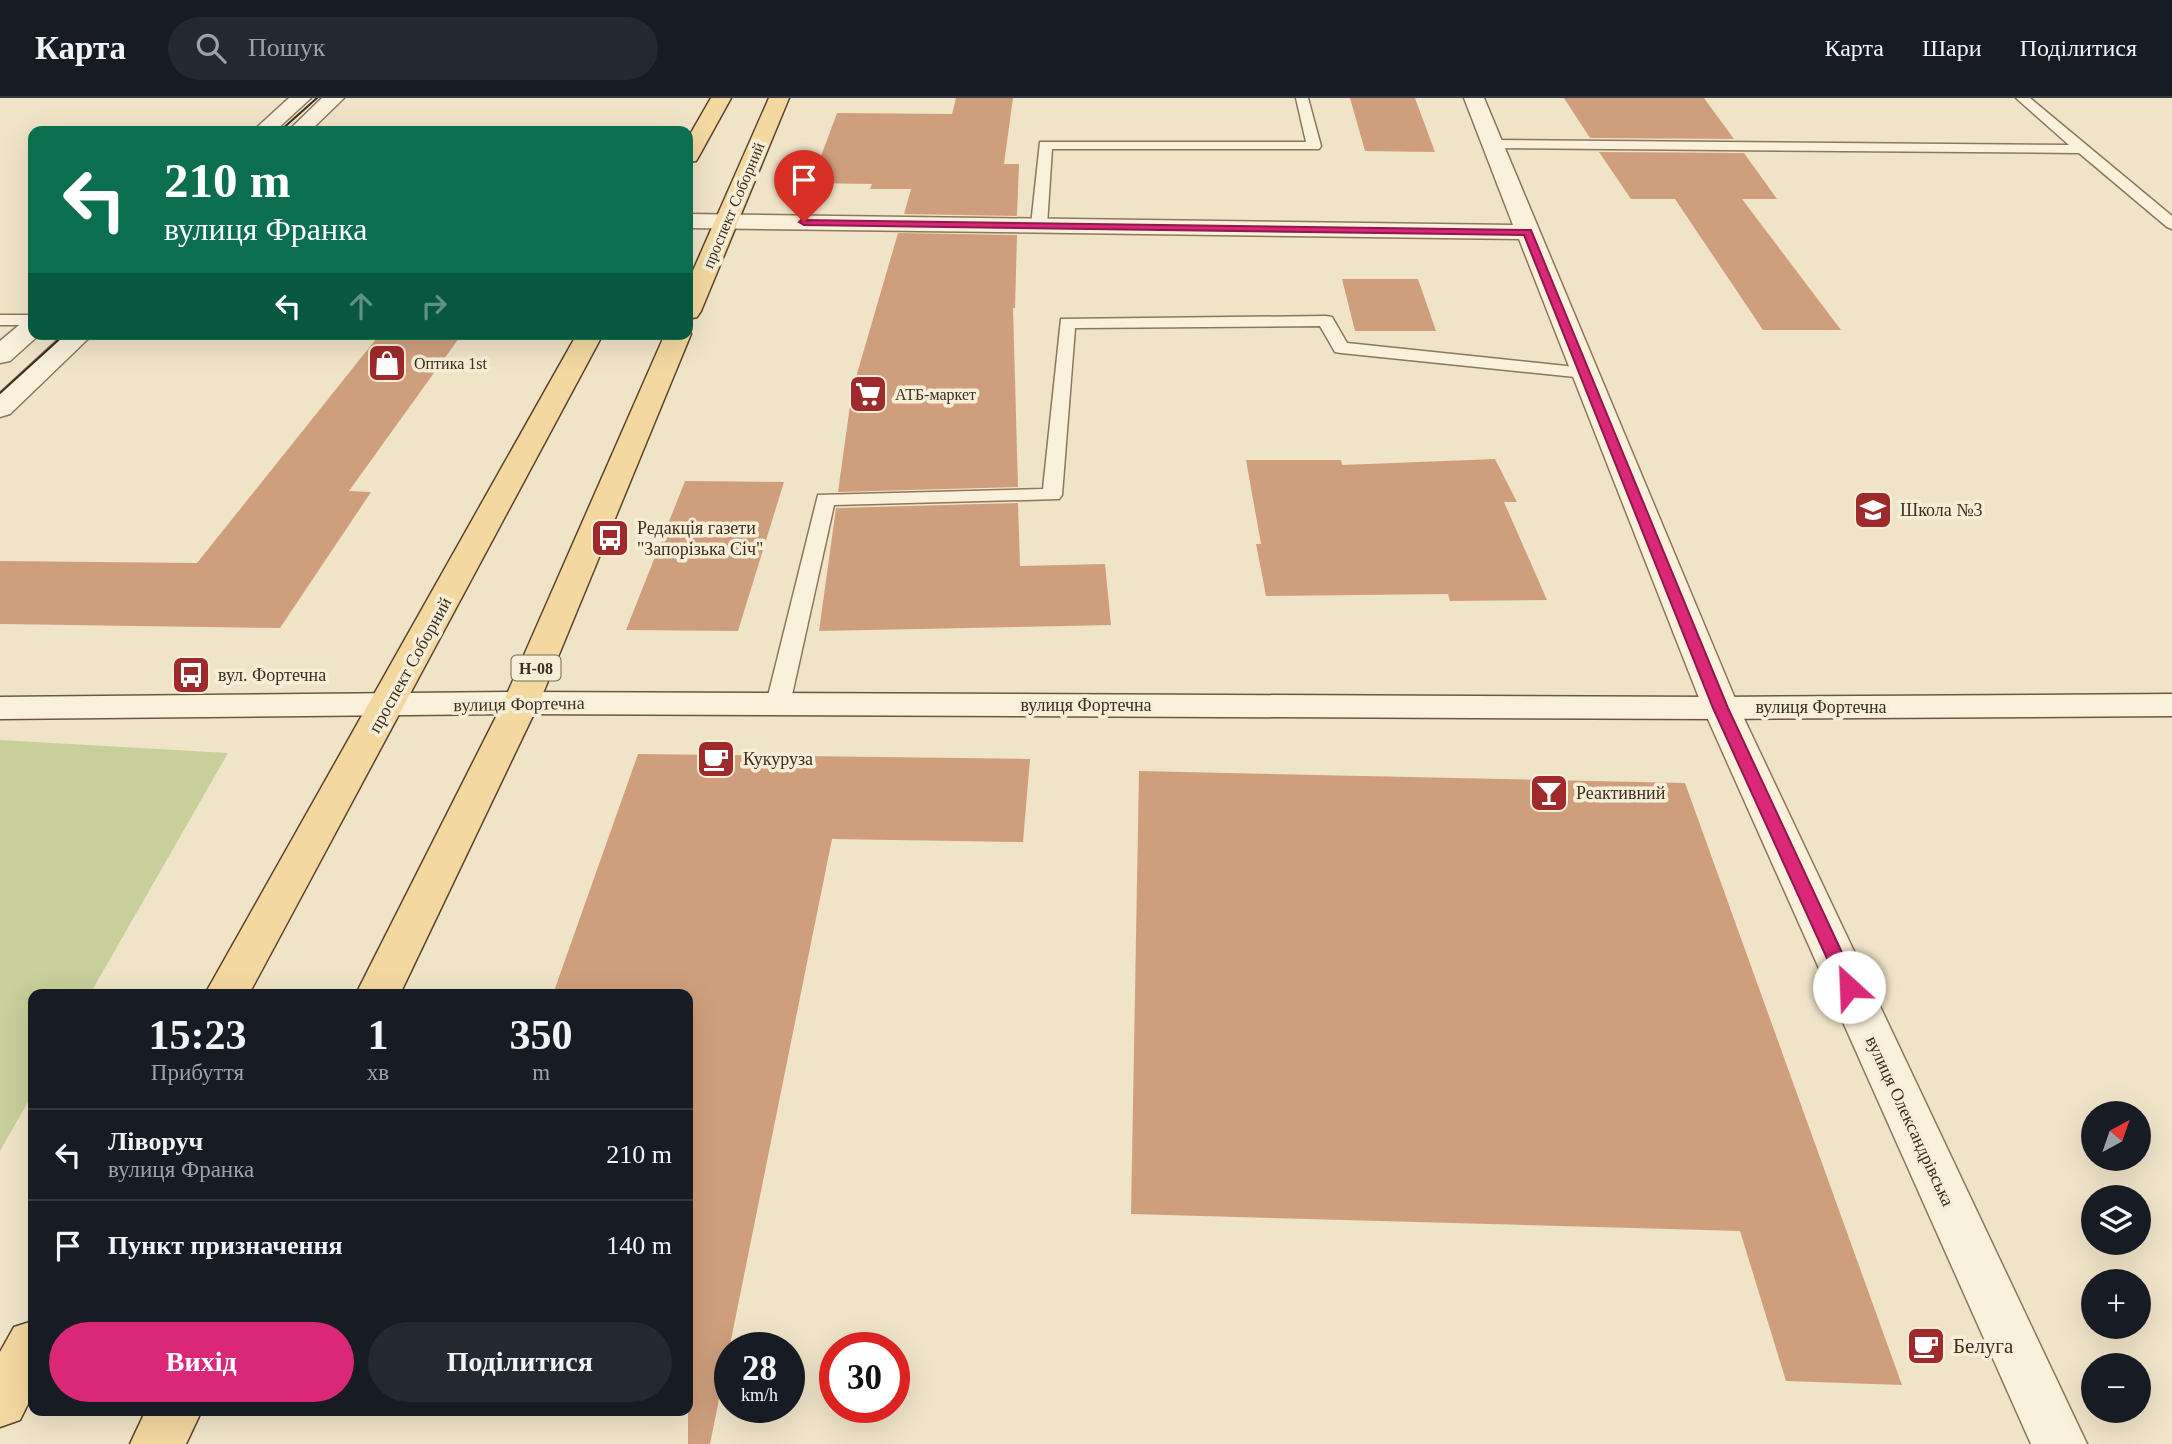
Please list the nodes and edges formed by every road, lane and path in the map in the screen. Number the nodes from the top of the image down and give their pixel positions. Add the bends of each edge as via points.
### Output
1 (301, 98) edge
2 (334, 98) edge
3 (720, 98) edge
4 (779, 98) edge
5 (1302, 98) edge
6 (1474, 98) edge
7 (2022, 98) edge
8 (268, 126) edge
9 (303, 126) edge
10 (1493, 144) junction
11 (693, 147) edge
12 (2082, 149) junction
13 (693, 221) edge
14 (727, 221) junction
15 (2172, 224) edge
16 (1039, 225) junction
17 (1528, 232) junction
18 (693, 299) edge
19 (0, 320) edge
20 (28, 320) edge
21 (28, 331) edge
22 (74, 340) edge
23 (587, 340) edge
24 (675, 340) edge
25 (0, 355) edge
26 (1585, 373) junction
27 (0, 408) edge
28 (521, 703) junction
29 (778, 704) junction
30 (388, 705) junction
31 (2172, 705) edge
32 (0, 708) edge
33 (1721, 708) junction
34 (231, 989) edge
35 (380, 989) edge
36 (28, 1352) edge
37 (0, 1403) edge
38 (171, 1416) edge
39 (158, 1444) edge
40 (2059, 1444) edge

1 - 8 street
2 - 9 street
3 - 11 main road
4 - 14 main road, проспект Соборний
5 - 16 lane via 1314,146 1045,145
6 - 10 street, вулиця Олександрівська
7 - 12 lane
10 - 12 lane
10 - 17 street, вулиця Олександрівська
12 - 15 lane
13 - 14 street
14 - 16 street
14 - 18 main road, проспект Соборний
16 - 17 street
17 - 26 street, вулиця Олександрівська
19 - 20 lane
21 - 25 street
22 - 27 street
23 - 30 main road, проспект Соборний
24 - 28 main road, Н-08
26 - 29 lane via 1341,348 1326,321 1067,323 1052,495 825,499
26 - 33 street, вулиця Олександрівська
28 - 29 street, вулиця Фортечна
28 - 30 street, вулиця Фортечна
28 - 35 main road, Н-08
29 - 33 street, вулиця Фортечна
30 - 32 street, вулиця Фортечна
30 - 34 main road, проспект Соборний
31 - 33 street, вулиця Фортечна
33 - 40 street, вулиця Олександрівська
36 - 37 main road
38 - 39 main road

